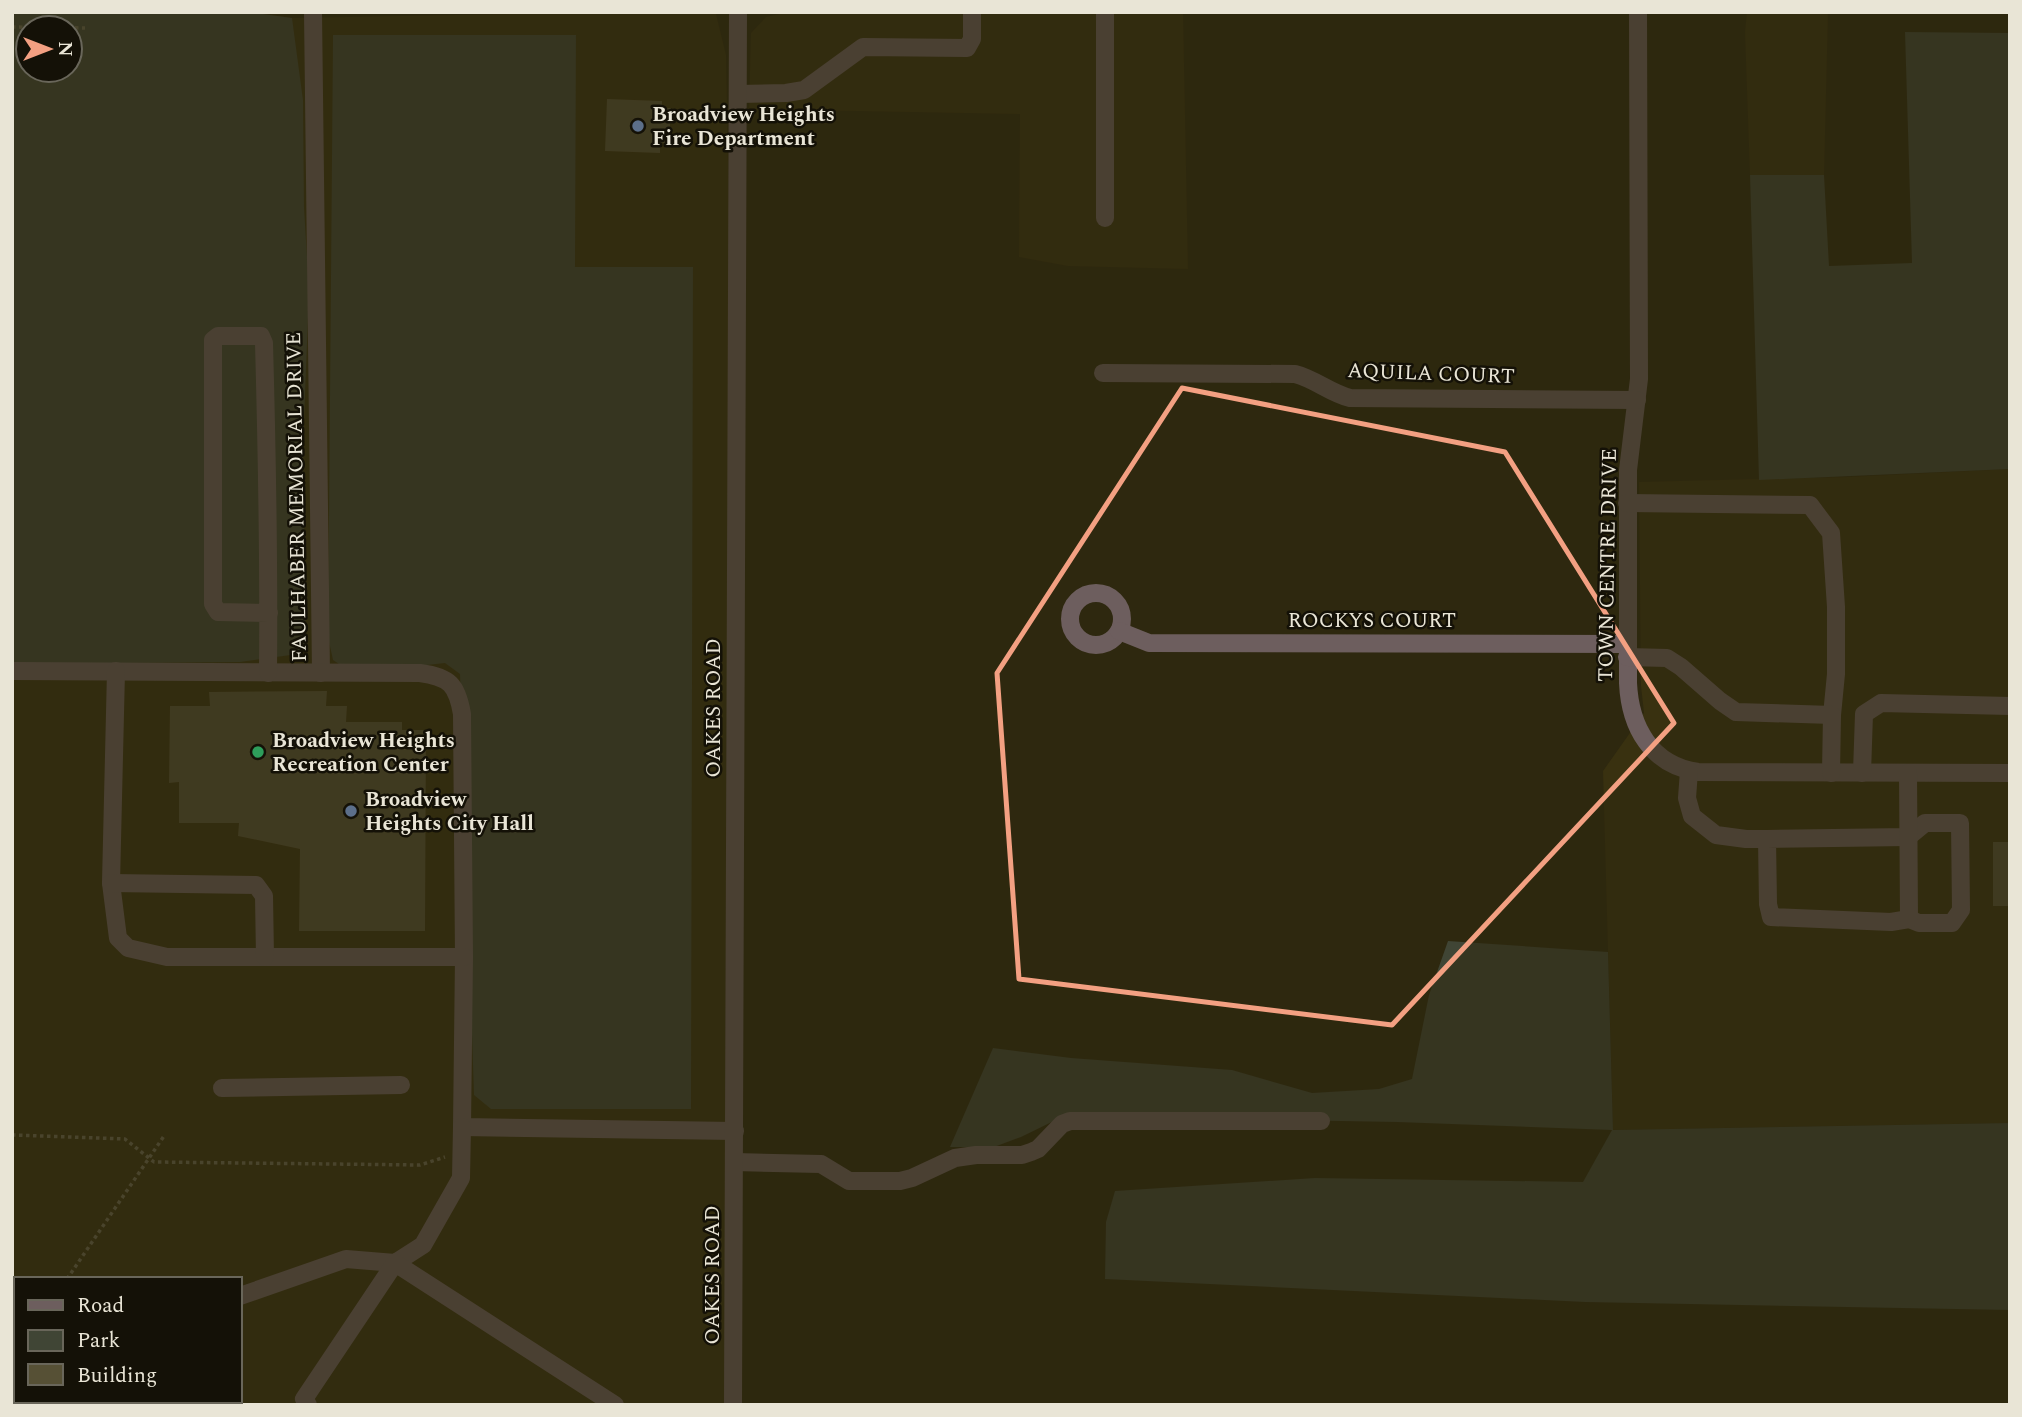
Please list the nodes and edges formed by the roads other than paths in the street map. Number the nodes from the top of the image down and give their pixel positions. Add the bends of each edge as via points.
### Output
1 (313, 12) edge
2 (738, 12) edge
3 (972, 12) edge
4 (1105, 12) edge
5 (1638, 12) edge
6 (738, 94) junction
7 (1105, 218) dead end
8 (1102, 373) dead end
9 (1637, 400) junction
10 (1627, 503) junction
11 (269, 613) junction
12 (1119, 631) dead end
13 (1627, 650) junction
14 (12, 671) edge
15 (116, 671) junction
16 (268, 673) junction
17 (321, 673) junction
18 (2010, 706) edge
19 (1832, 715) junction
20 (1689, 771) junction
21 (1862, 773) junction
22 (1908, 773) junction
23 (2010, 773) edge
24 (1831, 774) junction
25 (1908, 837) junction
26 (1768, 839) junction
27 (111, 883) junction
28 (1909, 919) junction
29 (265, 957) junction
30 (464, 957) junction
31 (401, 1085) dead end
32 (222, 1088) dead end
33 (1321, 1121) dead end
34 (462, 1127) junction
35 (735, 1131) junction
36 (735, 1162) junction
37 (396, 1263) junction
38 (242, 1295) edge
39 (308, 1405) edge
40 (615, 1405) edge
41 (733, 1405) edge

1 - 17 street, FAULHABER MEMORIAL DRIVE
2 - 6 street, OAKES ROAD
3 - 6 street via 972,39 967,48 863,47 804,90
4 - 7 street
5 - 9 street, TOWN CENTRE DRIVE
6 - 35 street, OAKES ROAD
8 - 9 street, AQUILA COURT via 1295,374 1350,397
9 - 10 street, TOWN CENTRE DRIVE
10 - 13 street, TOWN CENTRE DRIVE
10 - 19 street via 1810,505 1831,533 1836,607
11 - 11 street via 264,343 261,336 218,336 213,340 213,604 218,612
11 - 16 street
12 - 13 street, ROCKYS COURT via 1149,643
13 - 19 street, ROCKYS COURT via 1667,658 1736,712
13 - 20 street, TOWN CENTRE DRIVE via 1628,698 1639,732 1664,758
14 - 15 street, FAULHABER MEMORIAL DRIVE
15 - 16 street, FAULHABER MEMORIAL DRIVE
15 - 27 street
16 - 17 street, FAULHABER MEMORIAL DRIVE
17 - 30 street via 420,673 444,678 453,685 461,714
18 - 21 street via 1881,703 1864,714
19 - 24 street
20 - 24 street, TOWN CENTRE DRIVE
20 - 26 street via 1687,798 1692,816 1716,835
21 - 22 street, TOWN CENTRE DRIVE
21 - 24 street, TOWN CENTRE DRIVE
22 - 23 street, TOWN CENTRE DRIVE
22 - 25 street
25 - 26 street
25 - 28 street
25 - 28 street via 1925,823 1960,823 1961,910 1952,923
26 - 28 street via 1771,918
27 - 29 street via 118,938 128,948 167,957
27 - 29 street via 256,885 264,895
29 - 30 street
30 - 34 street
31 - 32 street
33 - 36 street via 1070,1121 1031,1152 955,1158 900,1181 849,1181 821,1164
34 - 35 street
34 - 37 street via 461,1178 423,1245
35 - 36 street, OAKES ROAD
36 - 41 street, OAKES ROAD
37 - 38 street via 346,1259
37 - 39 street via 304,1399
37 - 40 street

